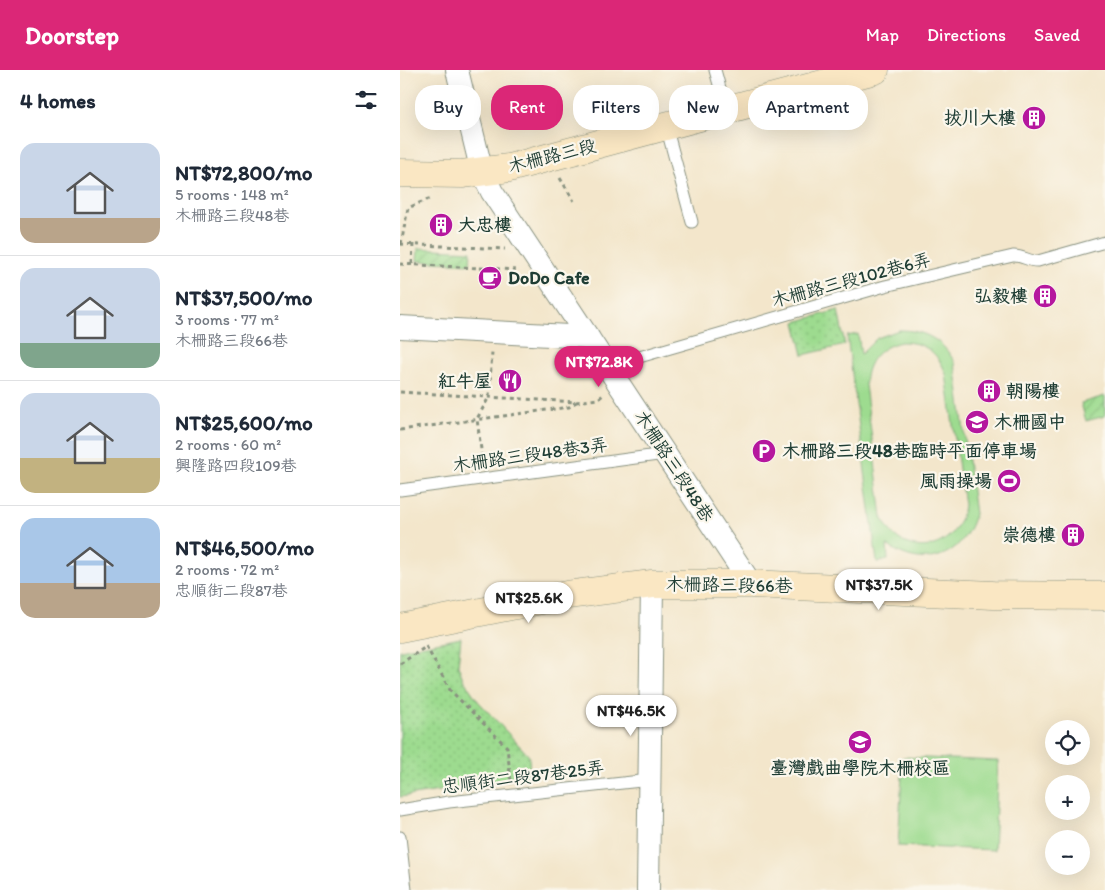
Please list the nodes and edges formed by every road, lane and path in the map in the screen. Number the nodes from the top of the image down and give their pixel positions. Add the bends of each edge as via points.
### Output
1 (457, 70) edge
2 (715, 70) edge
3 (875, 70) edge
4 (719, 85) edge
5 (738, 107) edge
6 (669, 125) edge
7 (666, 126) junction
8 (482, 172) junction
9 (400, 173) edge
10 (443, 197) dead end
11 (692, 222) dead end
12 (1105, 242) edge
13 (401, 244) edge
14 (413, 244) junction
15 (531, 250) junction
16 (400, 264) edge
17 (412, 264) junction
18 (545, 271) junction
19 (400, 327) edge
20 (493, 332) junction
21 (588, 337) junction
22 (614, 376) junction
23 (400, 392) edge
24 (489, 397) junction
25 (576, 402) junction
26 (477, 419) junction
27 (400, 430) edge
28 (665, 454) junction
29 (485, 479) junction
30 (400, 490) edge
31 (652, 584) junction
32 (751, 584) junction
33 (1105, 596) edge
34 (400, 628) edge
35 (430, 634) junction
36 (400, 664) edge
37 (650, 780) junction
38 (512, 795) junction
39 (400, 810) edge
40 (400, 837) edge
41 (406, 890) edge
42 (648, 890) edge

1 - 8 street, 木柵路三段48巷
2 - 4 lane
3 - 5 street, 木柵路三段
6 - 7 street, 木柵路三段
7 - 8 street, 木柵路三段 via 509,168
7 - 11 lane
8 - 9 street, 木柵路三段
8 - 15 street, 木柵路三段48巷
10 - 13 path via 433,197 408,208
12 - 22 lane, 木柵路三段102巷6弄 via 1038,261 1013,256 885,286
13 - 14 path
14 - 15 path
14 - 17 path
15 - 18 street, 木柵路三段48巷
16 - 17 path
17 - 18 path
18 - 21 street, 木柵路三段48巷
19 - 20 street
20 - 21 street
20 - 24 path
21 - 22 street, 木柵路三段48巷
22 - 25 path via 598,399
22 - 28 street, 木柵路三段48巷
23 - 24 path
24 - 25 path
24 - 26 path
25 - 26 path via 569,406
26 - 27 path
26 - 29 path
28 - 29 lane, 木柵路三段48巷3弄
28 - 32 street, 木柵路三段48巷
29 - 30 lane, 木柵路三段48巷3弄
31 - 32 street, 木柵路三段66巷
31 - 35 street, 木柵路三段66巷 via 567,595
31 - 37 street
32 - 33 street, 木柵路三段66巷 via 993,595
34 - 35 street, 木柵路三段66巷
35 - 36 path
35 - 38 path via 450,690 507,747
37 - 38 lane, 忠順街二段87巷25弄
37 - 42 street
38 - 39 lane, 忠順街二段87巷25弄
40 - 41 lane

